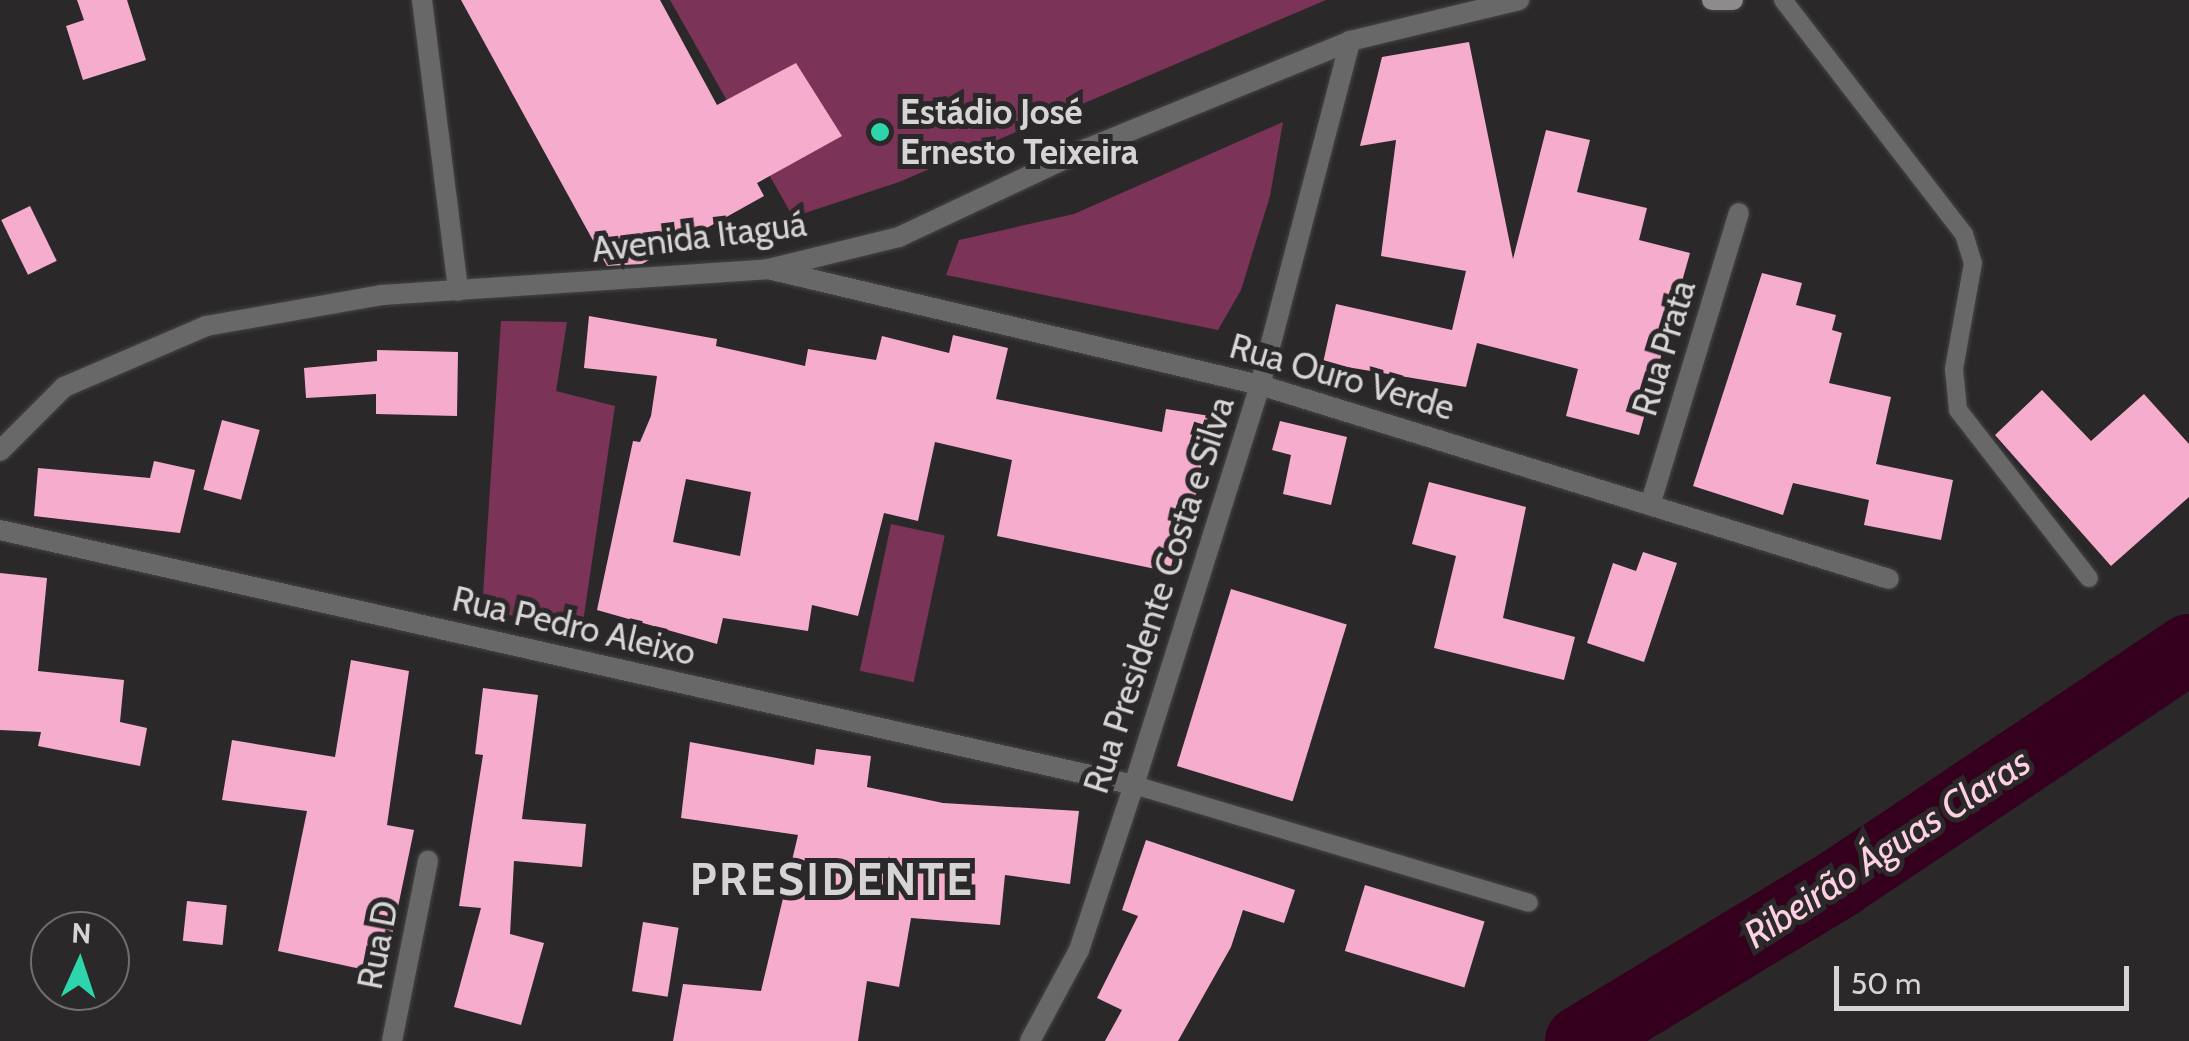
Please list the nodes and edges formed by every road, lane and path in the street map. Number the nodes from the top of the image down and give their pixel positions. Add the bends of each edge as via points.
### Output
1 (422, 0) edge
2 (1519, 0) edge
3 (1712, 0) edge
4 (1732, 0) edge
5 (1783, 0) edge
6 (1350, 41) junction
7 (1740, 213) dead end
8 (768, 268) junction
9 (458, 291) junction
10 (1260, 385) junction
11 (0, 451) edge
12 (1650, 502) junction
13 (0, 530) edge
14 (2090, 578) dead end
15 (1889, 579) dead end
16 (1134, 785) junction
17 (428, 861) dead end
18 (1529, 903) dead end
19 (392, 1041) edge
20 (1030, 1041) edge

1 - 9 street
2 - 6 street, Avenida Itaguá
3 - 4 main road
5 - 14 lane via 1964,234 1973,263 1954,369 1958,410
6 - 8 street, Avenida Itaguá via 1086,150 899,237
6 - 10 street, Rua Presidente Costa e Silva
7 - 12 street, Rua Prata
8 - 9 street, Avenida Itaguá
8 - 10 street, Rua Ouro Verde
9 - 11 street, Avenida Itaguá via 381,296 206,326 64,387
10 - 12 street, Rua Ouro Verde
10 - 16 street, Rua Presidente Costa e Silva
12 - 15 street, Rua Ouro Verde
13 - 16 street, Rua Pedro Aleixo
16 - 18 lane
16 - 20 street, Rua Presidente Costa e Silva via 1079,950
17 - 19 street, Rua D

